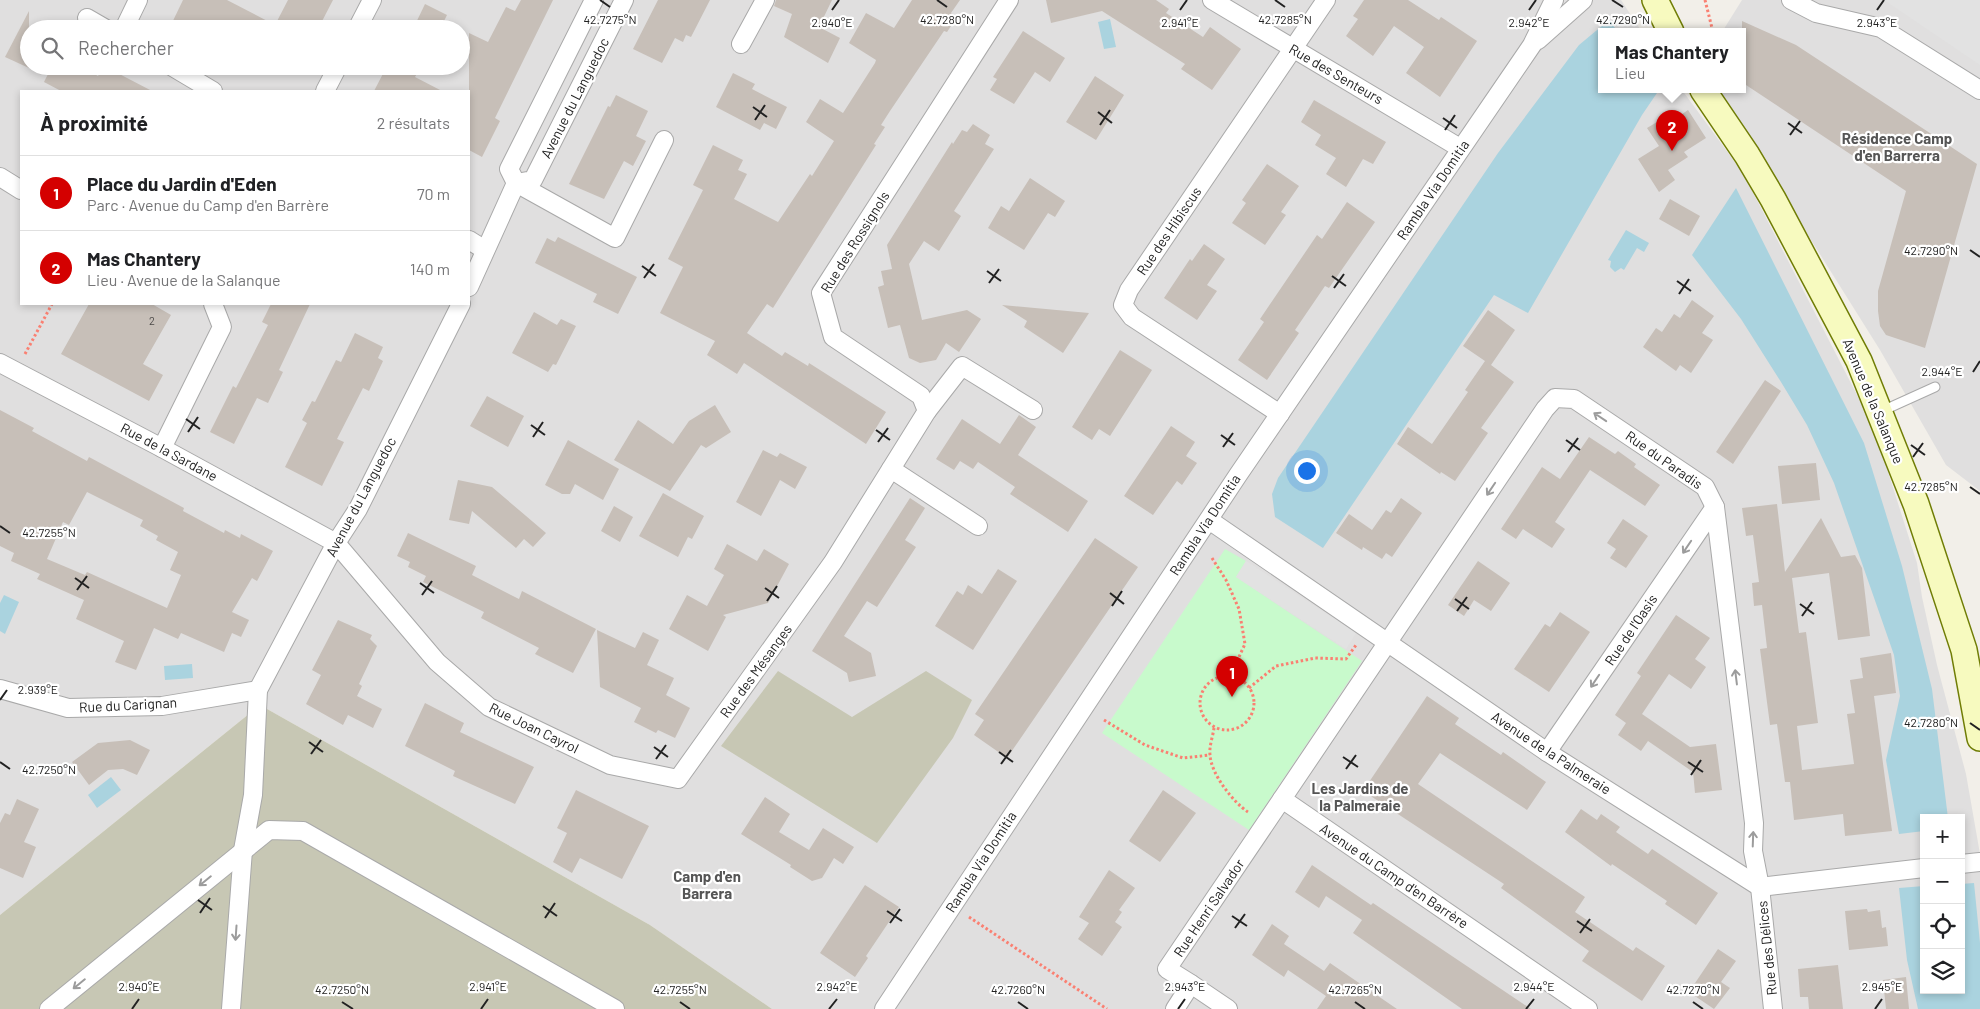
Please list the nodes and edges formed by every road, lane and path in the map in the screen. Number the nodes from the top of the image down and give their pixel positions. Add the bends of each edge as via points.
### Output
1 (138, 0) edge
2 (372, 0) edge
3 (594, 0) edge
4 (624, 0) edge
5 (765, 0) edge
6 (1009, 0) edge
7 (1212, 0) edge
8 (1326, 0) edge
9 (1554, 0) edge
10 (1583, 0) edge
11 (1706, 0) edge
12 (1791, 0) edge
13 (87, 18) dead end
14 (90, 20) edge
15 (128, 20) edge
16 (362, 20) edge
17 (1712, 28) edge
18 (741, 44) dead end
19 (1532, 45) junction
20 (1292, 49) junction
21 (185, 75) edge
22 (333, 75) edge
23 (211, 90) edge
24 (326, 90) edge
25 (1980, 90) edge
26 (1705, 93) edge
27 (664, 140) dead end
28 (1460, 148) junction
29 (0, 177) edge
30 (516, 183) junction
31 (20, 189) edge
32 (470, 241) edge
33 (485, 250) junction
34 (470, 285) edge
35 (51, 305) edge
36 (213, 305) edge
37 (460, 305) edge
38 (0, 363) edge
39 (16, 372) junction
40 (1935, 387) dead end
41 (1033, 410) dead end
42 (927, 411) junction
43 (1879, 412) junction
44 (1280, 414) junction
45 (162, 448) junction
46 (891, 469) junction
47 (1715, 507) junction
48 (1209, 520) junction
49 (978, 526) dead end
50 (336, 543) junction
51 (1212, 558) dead end
52 (1368, 630) junction
53 (1388, 643) junction
54 (1230, 676) junction
55 (1249, 688) junction
56 (0, 689) edge
57 (258, 690) junction
58 (1104, 720) dead end
59 (1214, 728) junction
60 (1980, 738) edge
61 (1547, 752) junction
62 (1210, 755) junction
63 (678, 779) joint
64 (1282, 799) junction
65 (1266, 823) junction
66 (243, 850) junction
67 (1980, 862) edge
68 (1965, 864) edge
69 (1920, 868) edge
70 (1760, 887) junction
71 (953, 904) junction
72 (1191, 984) junction
73 (49, 1009) edge
74 (231, 1009) edge
75 (615, 1009) edge
76 (884, 1009) edge
77 (1108, 1009) edge
78 (1175, 1009) edge
79 (1228, 1009) edge
80 (1588, 1009) edge
81 (1773, 1009) edge

1 - 15 street
2 - 16 street
3 - 30 street, Avenue du Languedoc via 509,169
4 - 30 street, Avenue du Languedoc via 533,180
5 - 18 street
6 - 42 street, Rue des Rossignols via 821,293 833,337 921,396
7 - 20 street, Rue des Senteurs
8 - 20 street, Rue des Hibiscus
9 - 19 street, Rambla Via Domitia
10 - 19 street, Rambla Via Domitia
11 - 17 path
12 - 25 street via 1816,13 1881,28
13 - 14 street
19 - 28 street, Rambla Via Domitia
20 - 28 street, Rue des Senteurs
20 - 44 street, Rue des Hibiscus via 1129,290 1123,305 1132,317
21 - 23 street
22 - 24 street
26 - 43 street, Avenue de la Salanque via 1773,199 1859,361
27 - 30 street via 615,238
28 - 44 street, Rambla Via Domitia
29 - 31 street
30 - 33 street
32 - 33 street
33 - 34 street
35 - 39 path
36 - 45 street via 222,327
37 - 50 street, Avenue du Languedoc via 358,509
38 - 39 street, Rue de la Sardane
39 - 45 street, Rue de la Sardane
40 - 43 lane
41 - 42 street via 962,366
42 - 46 street
43 - 60 street, Avenue de la Salanque via 1916,504 1964,650
44 - 48 street, Rambla Via Domitia
45 - 50 street, Rue de la Sardane
46 - 49 street
46 - 63 street, Rue des Mésanges via 833,562
47 -> 53 street, Rue du Paradis via 1705,487 1574,399 1555,398 1544,409
47 -> 61 street, Rue de l'Oasis
70 -> 47 street, Rue du Paradis via 1753,851 1754,823
48 - 52 street, Avenue de la Palmeraie
48 - 71 street, Rambla Via Domitia
50 - 57 street, Avenue du Languedoc
50 - 63 street, Rue Joan Cayrol via 437,662 489,707 610,765
51 - 54 path via 1239,610 1245,644
52 - 53 street, Avenue de la Palmeraie
52 - 55 path via 1346,658 1315,658 1276,666
53 - 61 street, Avenue de la Palmeraie
53 - 64 street
54 - 55 path
54 - 59 path via 1210,682 1203,690 1200,711
55 - 59 path via 1254,699 1248,721 1232,730
56 - 57 street, Rue du Carignan via 68,708 162,706
57 - 66 street via 253,795
58 - 62 path via 1145,745 1183,758
59 - 62 path
61 - 70 street, Avenue de la Palmeraie
62 - 65 path via 1219,780 1238,806
64 - 65 street, Rue Henri Salvador
64 - 80 street, Avenue du Camp d'en Barrère
65 - 72 street, Rue Henri Salvador via 1167,969
66 -> 73 street
66 -> 74 street
66 - 75 street via 269,830 303,831
67 - 68 street
69 - 70 street
70 - 81 street, Rue des Délices
71 - 76 street, Rambla Via Domitia
71 - 77 path
72 - 78 street
72 - 79 street

